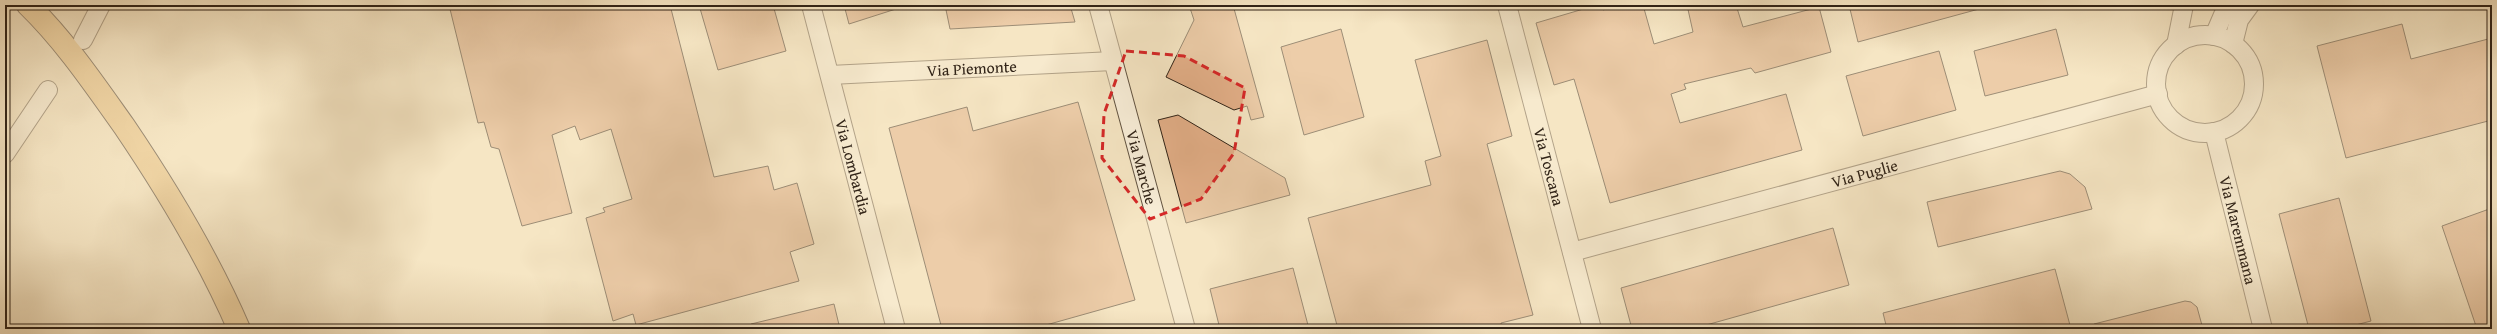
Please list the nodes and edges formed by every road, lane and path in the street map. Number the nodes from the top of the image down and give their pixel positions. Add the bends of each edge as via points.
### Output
1 (28, 5) edge
2 (101, 5) edge
3 (811, 5) edge
4 (1098, 5) edge
5 (1507, 5) edge
6 (2184, 5) edge
7 (2231, 5) edge
8 (2250, 5) edge
9 (2214, 36) junction
10 (83, 40) dead end
11 (2233, 44) junction
12 (2176, 45) junction
13 (1112, 61) junction
14 (830, 75) junction
15 (48, 90) dead end
16 (2158, 94) junction
17 (2214, 132) junction
18 (5, 154) edge
19 (1572, 252) junction
20 (239, 329) edge
21 (896, 329) edge
22 (1186, 329) edge
23 (1592, 329) edge
24 (2263, 329) edge

1 - 20 main road via 78,63 156,174 198,242
2 - 10 street
3 - 14 street, Via Lombardia
4 - 13 street, Via Marche
5 - 19 street, Via Toscana
6 - 12 street
7 - 9 street via 2223,15
8 - 11 street via 2239,20
9 - 11 street
9 - 12 street via 2195,36
11 - 17 street via 2246,56 2251,67 2254,92 2249,106 2240,119 2227,128
12 - 16 street via 2162,62 2158,75
13 - 14 street, Via Piemonte
13 - 22 street, Via Marche
14 - 21 street, Via Lombardia
15 - 18 street
16 - 17 street via 2165,111 2182,126 2196,132
16 - 19 street, Via Puglie
17 - 24 street, Via Maremmana
19 - 23 street, Via Toscana

